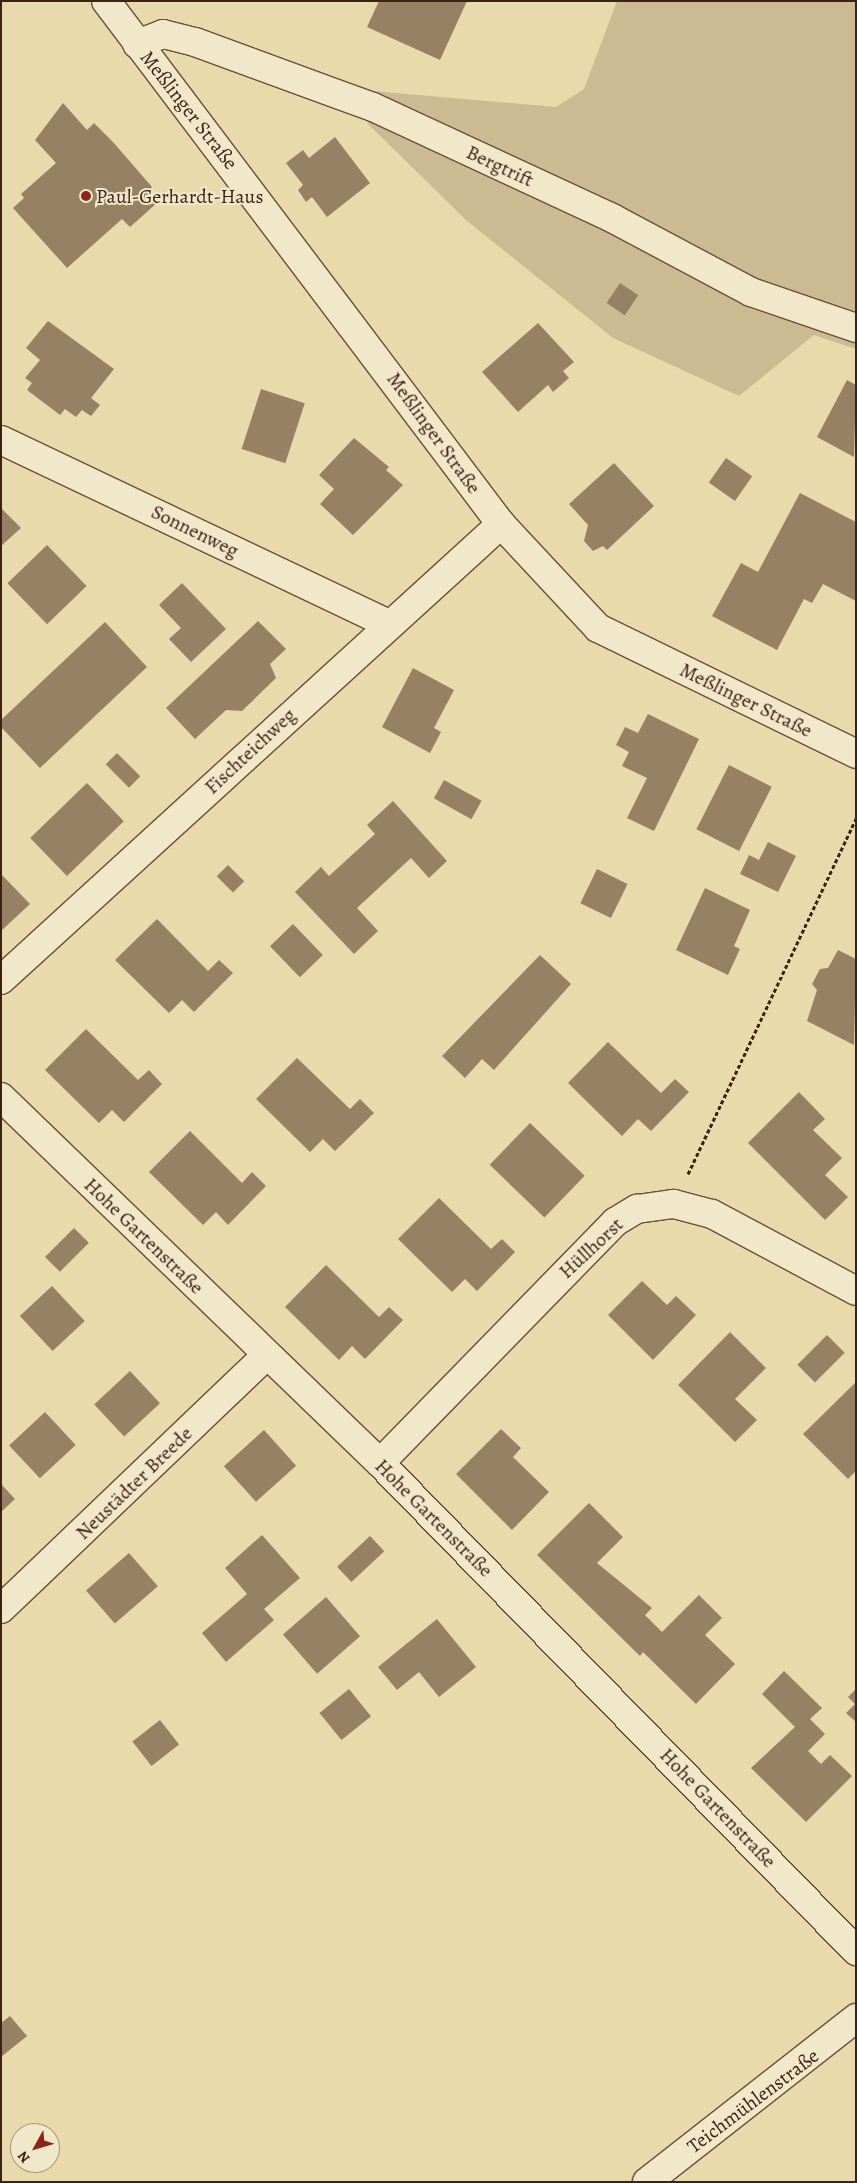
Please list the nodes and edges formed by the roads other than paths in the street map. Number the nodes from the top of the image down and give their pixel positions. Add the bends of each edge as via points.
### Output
1 (106, 1) edge
2 (137, 44) junction
3 (856, 328) edge
4 (1, 440) edge
5 (501, 524) junction
6 (388, 624) junction
7 (856, 754) edge
8 (1, 980) edge
9 (1, 1097) edge
10 (856, 1291) edge
11 (266, 1356) junction
12 (380, 1463) junction
13 (1, 1610) edge
14 (856, 1951) edge
15 (856, 2018) edge
16 (647, 2182) edge

1 - 2 street, Meßlinger Straße
2 - 3 street, Bergtrift via 163,34 217,50 373,107 612,218 751,292
2 - 5 street, Meßlinger Straße via 320,279
4 - 6 street, Sonnenweg
5 - 6 street, Fischteichweg
5 - 7 street, Meßlinger Straße via 598,628
6 - 8 street, Fischteichweg
9 - 11 street, Hohe Gartenstraße
10 - 12 street, Hüllhorst via 712,1214 674,1204 637,1209 615,1222
11 - 12 street, Hohe Gartenstraße
11 - 13 street, Neustädter Breede
12 - 14 street, Hohe Gartenstraße
15 - 16 street, Teichmühlenstraße via 846,2030

